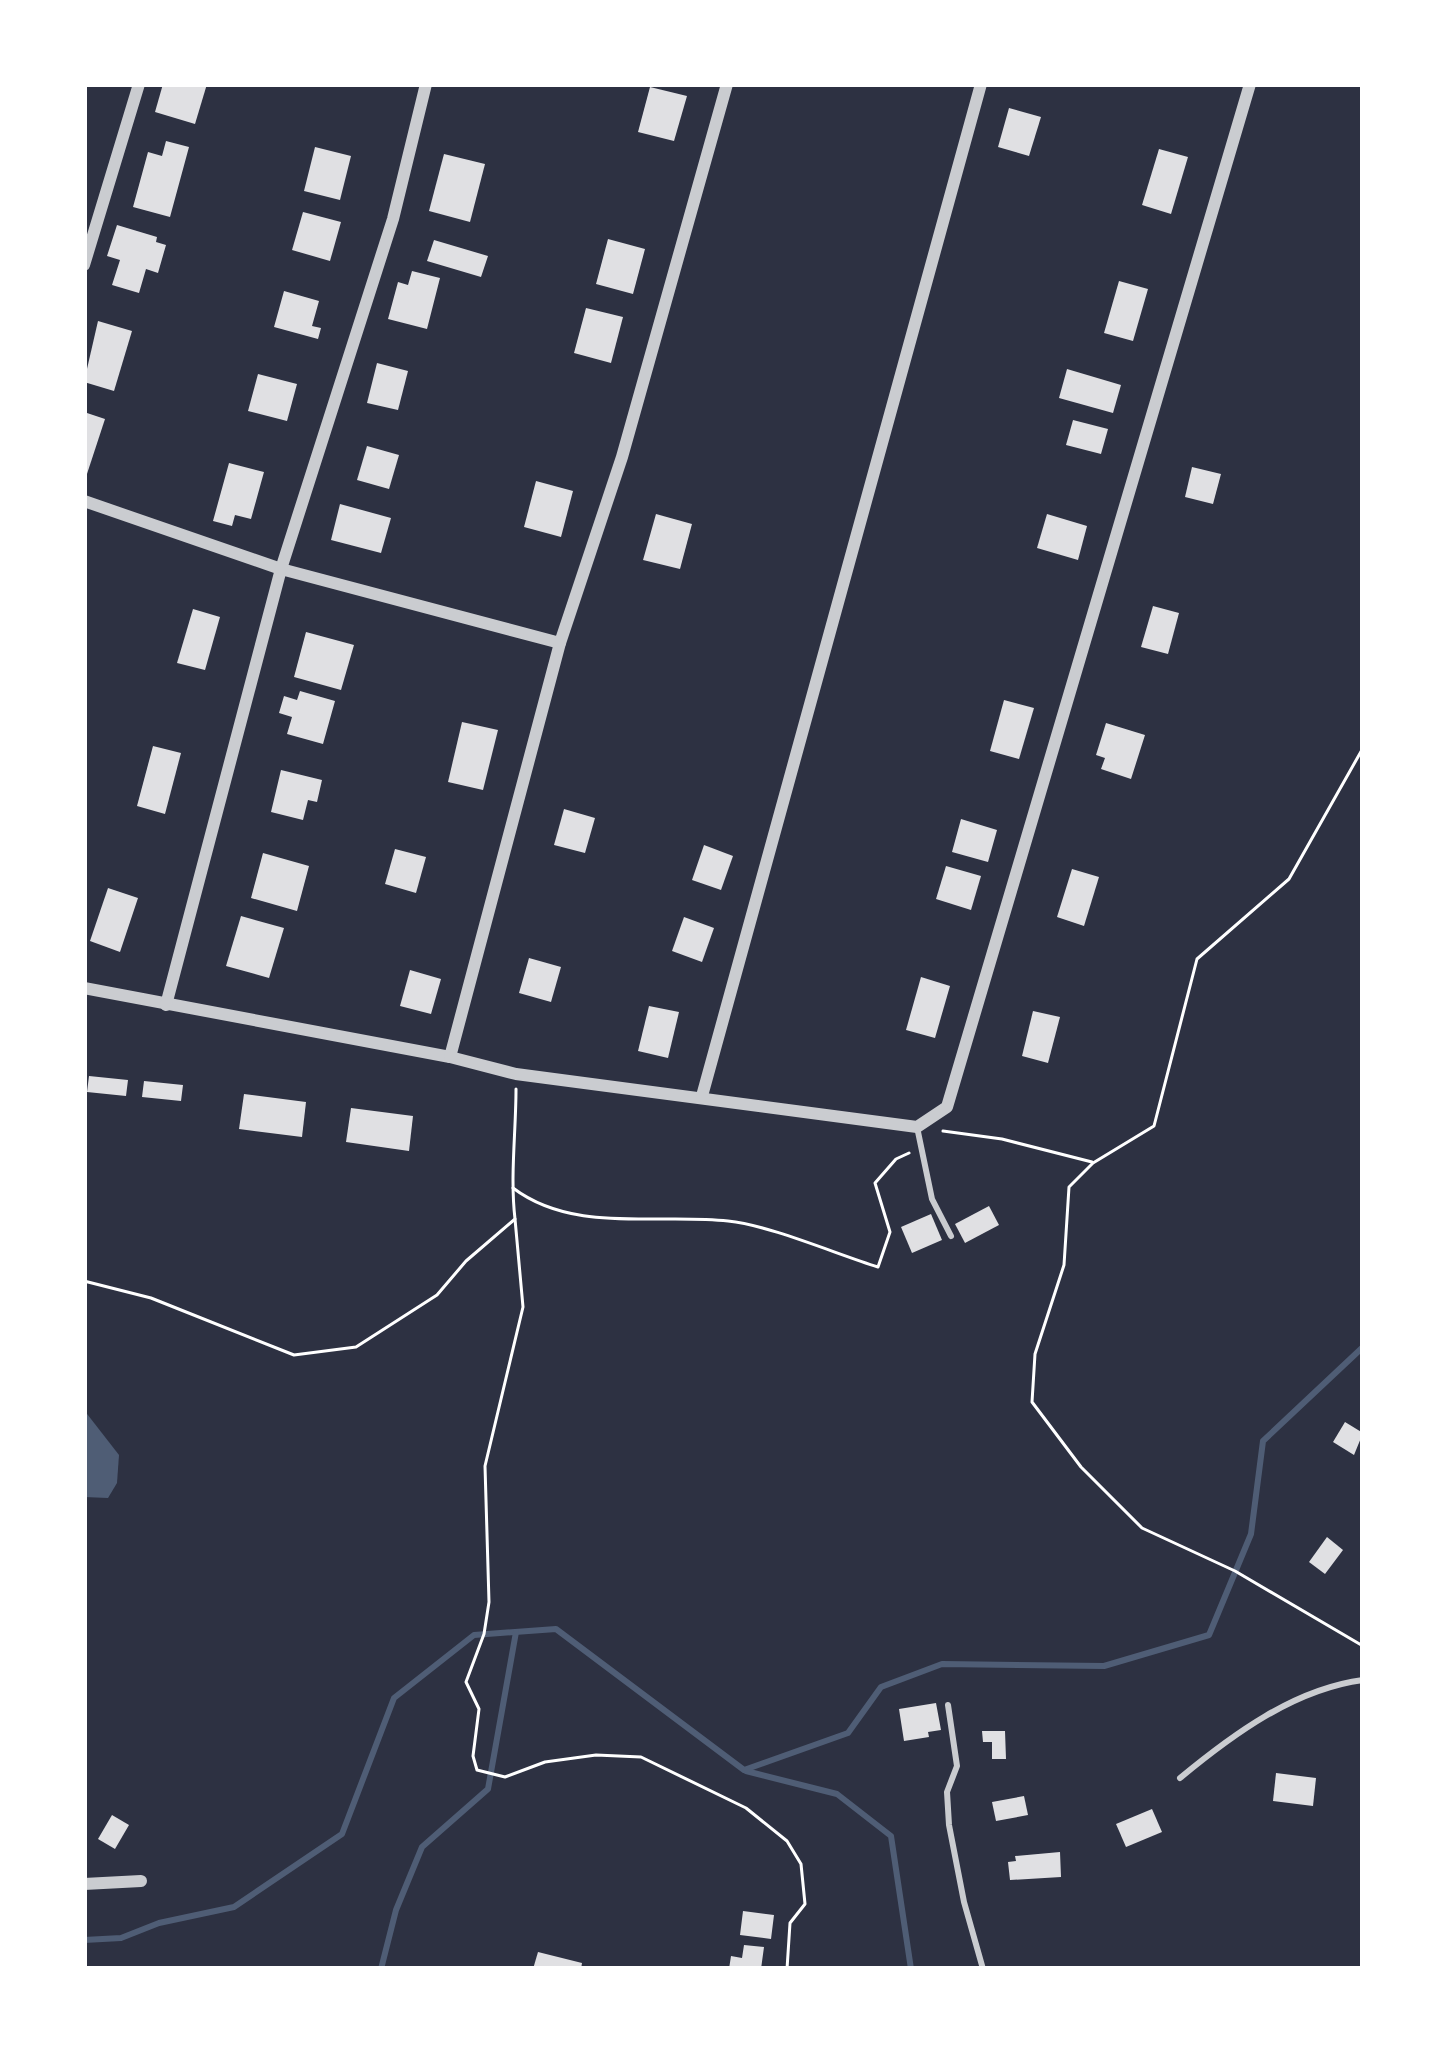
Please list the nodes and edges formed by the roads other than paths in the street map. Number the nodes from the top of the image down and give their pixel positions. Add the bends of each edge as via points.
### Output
1 (139, 84) edge
2 (426, 84) edge
3 (727, 84) edge
4 (981, 84) edge
5 (1250, 84) edge
6 (84, 265) edge
7 (84, 501) edge
8 (281, 569) junction
9 (560, 643) junction
10 (84, 988) edge
11 (166, 1005) junction
12 (450, 1057) junction
13 (702, 1096) junction
14 (917, 1127) junction
15 (951, 1236) dead end
16 (1363, 1680) edge
17 (948, 1705) dead end
18 (1180, 1778) dead end
19 (141, 1881) dead end
20 (84, 1884) edge
21 (983, 1969) edge

1 - 6 street
2 - 8 street via 393,219
3 - 9 street via 622,457
4 - 13 street
5 - 14 street via 947,1107
7 - 8 street
8 - 9 street
8 - 11 street
9 - 12 street
10 - 11 street
11 - 12 street
12 - 13 street via 516,1074
13 - 14 street
14 - 15 lane via 932,1199
16 - 18 lane via 1260,1718
17 - 21 lane via 957,1766 946,1792 949,1825
19 - 20 street

